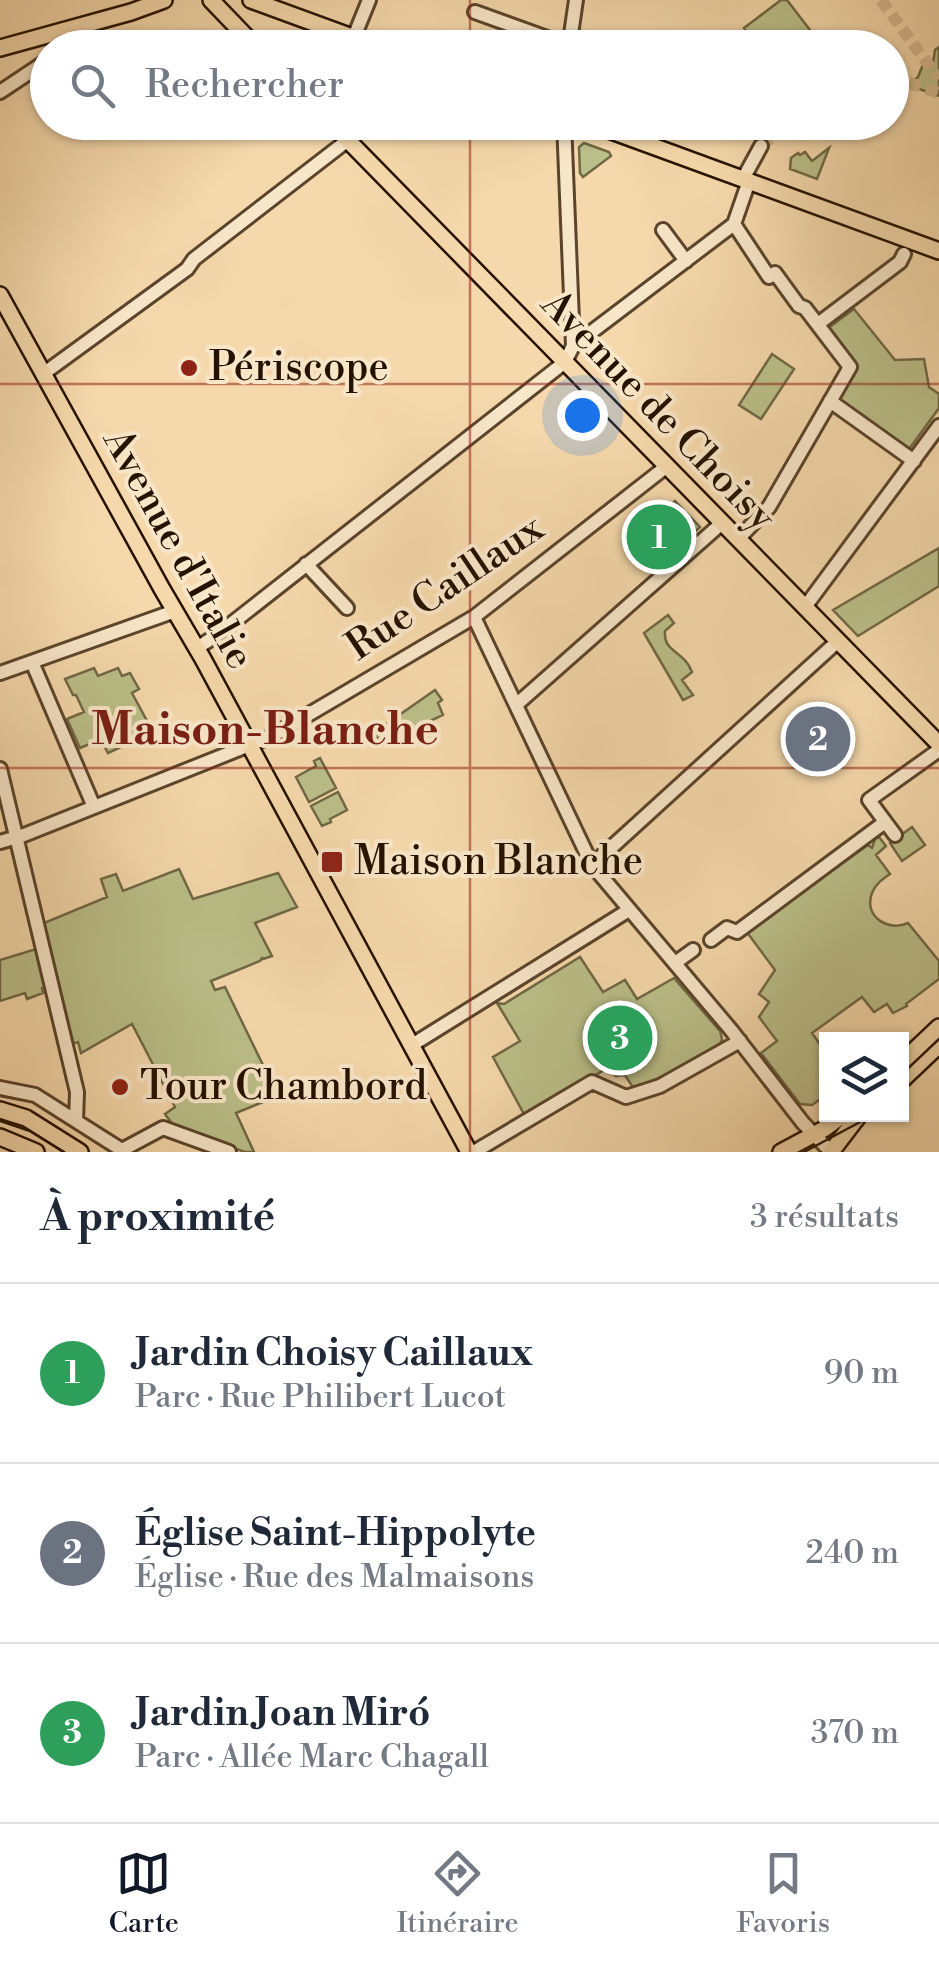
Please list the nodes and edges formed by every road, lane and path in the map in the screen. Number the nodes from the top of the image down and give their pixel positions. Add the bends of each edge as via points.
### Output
1 (164, 0) edge
2 (212, 0) edge
3 (251, 0) edge
4 (369, 0) edge
5 (576, 0) edge
6 (475, 12) dead end
7 (80, 30) edge
8 (240, 30) edge
9 (335, 30) edge
10 (357, 30) edge
11 (525, 30) edge
12 (571, 30) edge
13 (30, 44) edge
14 (0, 48) edge
15 (30, 72) edge
16 (0, 92) edge
17 (348, 140) joint
18 (565, 140) edge
19 (636, 140) edge
20 (761, 146) tunnel mouth
21 (746, 180) junction
22 (734, 224) junction
23 (663, 230) dead end
24 (939, 251) edge
25 (904, 254) dead end
26 (686, 261) junction
27 (0, 295) edge
28 (818, 324) junction
29 (573, 346) junction
30 (565, 362) junction
31 (44, 374) junction
32 (830, 401) junction
33 (939, 426) edge
34 (914, 461) junction
35 (666, 466) junction
36 (722, 522) junction
37 (738, 539) junction
38 (306, 564) junction
39 (805, 607) junction
40 (347, 608) dead end
41 (175, 611) junction
42 (474, 618) junction
43 (838, 641) junction
44 (197, 648) junction
45 (32, 662) junction
46 (0, 673) edge
47 (516, 704) junction
48 (249, 746) junction
49 (939, 747) edge
50 (0, 768) edge
51 (94, 807) junction
52 (885, 822) junction
53 (895, 835) dead end
54 (16, 838) junction
55 (0, 842) edge
56 (592, 866) junction
57 (629, 910) junction
58 (711, 940) dead end
59 (694, 950) dead end
60 (675, 963) junction
61 (939, 1027) edge
62 (939, 1040) edge
63 (740, 1041) junction
64 (412, 1046) junction
65 (909, 1055) edge
66 (909, 1068) edge
67 (4, 1089) edge
68 (1, 1113) edge
69 (76, 1121) junction
70 (832, 1122) edge
71 (854, 1122) edge
72 (813, 1135) junction
73 (0, 1137) edge
74 (124, 1151) edge
75 (36, 1152) edge
76 (80, 1152) edge
77 (230, 1152) edge
78 (472, 1152) edge
79 (781, 1152) edge
80 (831, 1152) edge

1 - 7 main road
2 - 8 main road
3 - 9 main road
4 - 10 street
5 - 12 street
6 - 11 street
13 - 14 main road
15 - 16 street
17 - 30 main road, Avenue de Choisy
17 - 31 street
18 - 29 street
19 - 21 main road
20 - 21 street
21 - 22 street
21 - 24 main road
22 - 26 street
22 - 28 street via 769,277 775,273
23 - 26 street
25 - 28 street
26 - 29 street
27 - 31 main road, Avenue d'Italie
28 - 32 street via 850,366
29 - 30 street
30 - 35 main road, Avenue de Choisy
30 - 38 street
31 - 41 main road, Avenue d'Italie
32 - 34 street
32 - 37 street via 768,506
33 - 34 street
34 - 39 street
35 - 36 main road, Avenue de Choisy
35 - 42 street, Rue Caillaux
36 - 37 main road, Avenue de Choisy
36 - 47 street
37 - 39 main road, Avenue de Choisy
38 - 40 street
38 - 44 street
39 - 43 main road, Avenue de Choisy
41 - 44 main road, Avenue d'Italie
41 - 45 street
42 - 47 street
42 - 48 street, Rue Caillaux
43 - 49 main road, Avenue de Choisy
43 - 56 street
44 - 48 main road, Avenue d'Italie
45 - 46 street
45 - 51 street
47 - 56 street
48 - 51 street, Rue Caillaux
48 - 64 main road, Avenue d'Italie
49 - 52 street via 869,800
50 - 54 street
51 - 54 street, Rue Caillaux
52 - 53 street
52 - 58 street via 871,839 737,932 727,928
54 - 55 street, Rue Caillaux
54 - 69 street via 77,1092
56 - 57 street
57 - 60 street
57 - 64 street
59 - 60 street
60 - 63 street
61 - 65 main road
62 - 66 main road
63 - 72 street
63 - 78 street via 660,1086 626,1097 592,1082
64 - 78 main road, Avenue d'Italie
67 - 68 street
67 - 69 street via 34,1095
68 - 76 main road via 26,1118
69 - 74 street
70 - 72 main road
71 - 80 main road
72 - 79 main road
72 - 80 street
73 - 75 main road
74 - 77 street via 162,1128

